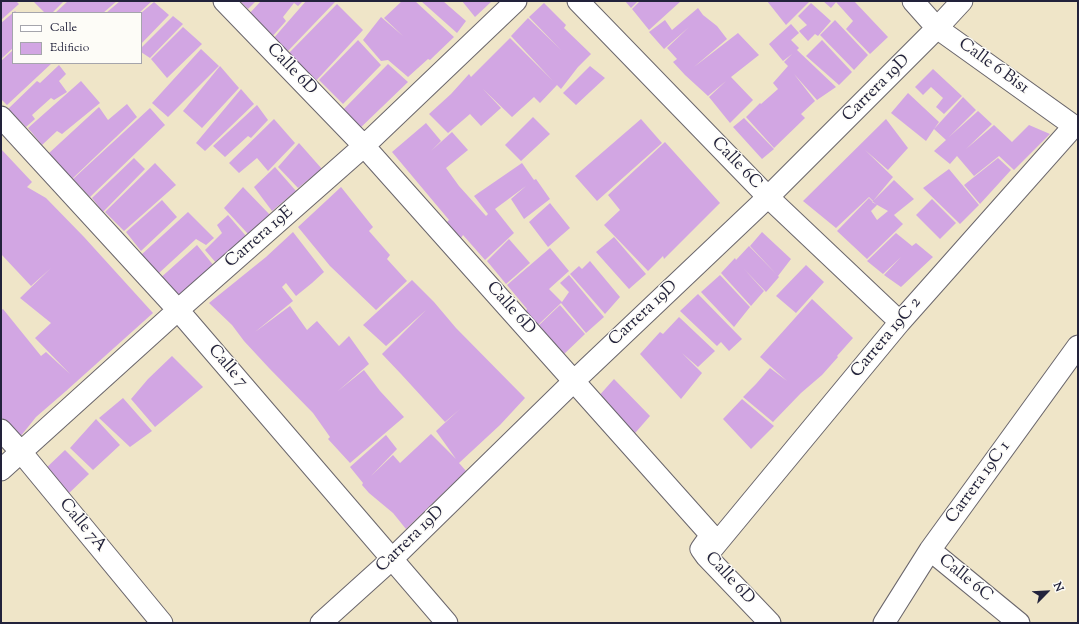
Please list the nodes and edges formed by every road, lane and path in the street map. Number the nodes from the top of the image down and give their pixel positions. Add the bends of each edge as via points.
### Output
1 (224, 1) edge
2 (516, 1) edge
3 (578, 1) edge
4 (913, 1) edge
5 (962, 1) edge
6 (937, 28) junction
7 (1, 117) edge
8 (1076, 127) edge
9 (364, 146) junction
10 (768, 197) junction
11 (178, 310) junction
12 (900, 322) junction
13 (1078, 346) edge
14 (574, 381) junction
15 (1, 430) edge
16 (21, 452) junction
17 (1, 470) edge
18 (930, 550) junction
19 (706, 556) junction
20 (392, 559) junction
21 (768, 622) edge
22 (162, 623) edge
23 (321, 623) edge
24 (447, 623) edge
25 (884, 623) edge
26 (1019, 623) edge

1 - 9 street, Calle 6D
2 - 9 street, Carrera 19E
3 - 10 street, Calle 6C
4 - 6 street, Calle 6 Bis1
5 - 6 street, Carrera 19D
6 - 8 street, Calle 6 Bis1
6 - 10 street, Carrera 19D
7 - 11 street, Calle 7
8 - 12 street, Carrera 19C 2
9 - 11 street, Carrera 19E
9 - 14 street, Calle 6D
10 - 12 street, Calle 6C
10 - 14 street, Carrera 19D
11 - 16 street, Carrera 19E
11 - 20 street, Calle 7
12 - 19 street, Carrera 19C 2
13 - 18 street, Carrera 19C 1
14 - 19 street, Calle 6D via 711,535 701,549
14 - 20 street, Carrera 19D
15 - 16 street, Calle 7A
16 - 17 street, Carrera 19E
16 - 22 street, Calle 7A
18 - 25 street, Carrera 19C 1
18 - 26 street, Calle 6C
19 - 21 street, Calle 6D
20 - 23 street, Carrera 19D
20 - 24 street, Calle 7

